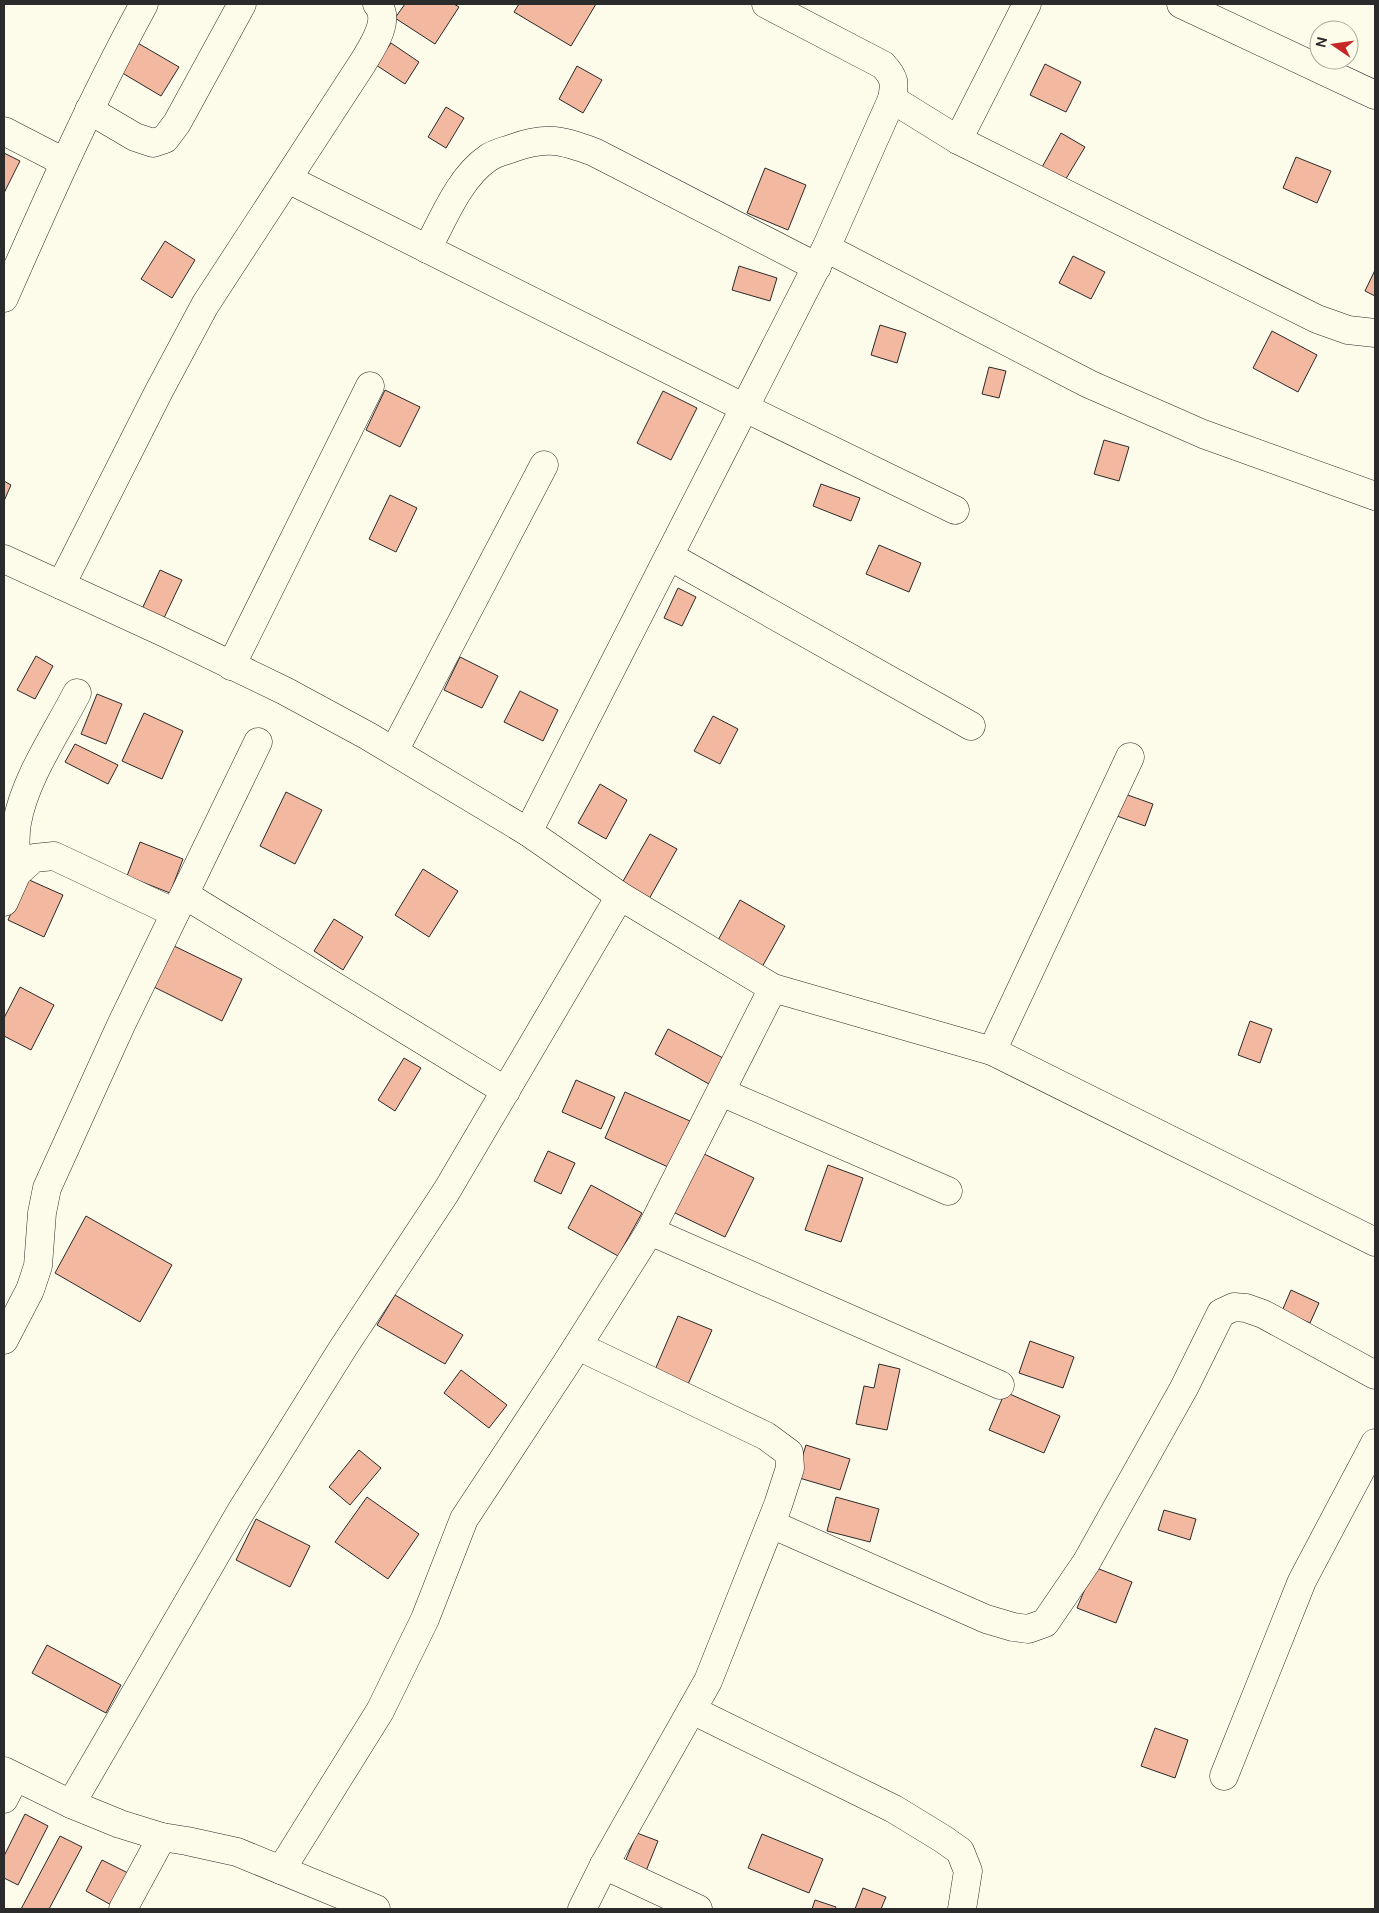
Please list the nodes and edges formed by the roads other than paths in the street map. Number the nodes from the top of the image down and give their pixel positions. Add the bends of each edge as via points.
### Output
1 (144, 4) edge
2 (242, 4) edge
3 (377, 4) edge
4 (766, 4) edge
5 (1027, 4) edge
6 (1181, 4) edge
7 (1375, 95) edge
8 (892, 99) junction
9 (89, 110) junction
10 (4, 131) edge
11 (958, 140) junction
12 (64, 162) junction
13 (288, 179) junction
14 (427, 249) junction
15 (822, 257) junction
16 (4, 298) edge
17 (1375, 333) edge
18 (370, 386) dead end
19 (744, 408) junction
20 (544, 465) dead end
21 (1375, 496) edge
22 (955, 510) dead end
23 (669, 556) junction
24 (4, 559) edge
25 (61, 586) junction
26 (232, 666) junction
27 (77, 693) dead end
28 (971, 726) dead end
29 (258, 742) dead end
30 (394, 751) junction
31 (1130, 757) dead end
32 (528, 832) junction
33 (17, 874) junction
34 (620, 896) junction
35 (4, 902) edge
36 (180, 904) junction
37 (773, 988) junction
38 (992, 1051) junction
39 (506, 1091) junction
40 (720, 1092) junction
41 (948, 1191) dead end
42 (650, 1231) junction
43 (1375, 1242) edge
44 (4, 1340) edge
45 (578, 1346) junction
46 (1375, 1375) edge
47 (1000, 1385) dead end
48 (1375, 1443) edge
49 (771, 1524) junction
50 (692, 1710) junction
51 (1224, 1776) dead end
52 (8, 1782) edge
53 (71, 1804) junction
54 (162, 1838) junction
55 (604, 1865) junction
56 (281, 1870) junction
57 (123, 1909) edge
58 (376, 1909) edge
59 (582, 1909) edge
60 (698, 1909) edge
61 (962, 1909) edge

1 - 9 street
2 - 9 street via 165,139 153,144
3 - 13 street via 382,20 380,34
4 - 8 street via 883,65 892,75
5 - 11 street
6 - 7 street
8 - 11 street
8 - 15 street
9 - 12 street
10 - 12 street
11 - 17 street via 1317,320 1348,330
12 - 16 street
13 - 14 street
13 - 25 street via 205,305
14 - 15 street via 463,184 490,156 549,139 594,152
14 - 19 street
15 - 19 street
15 - 21 street via 1089,384 1203,434
18 - 26 street
19 - 22 street
19 - 23 street
20 - 30 street
23 - 28 street
23 - 32 street
24 - 25 street
25 - 26 street
26 - 30 street
27 - 33 street via 31,780 21,806 17,824
29 - 36 street
30 - 32 street
31 - 38 street
32 - 34 street
33 - 35 street
33 - 36 street via 34,858 54,856
34 - 37 street
34 - 39 street
36 - 39 street
36 - 44 street via 47,1188 38,1266 30,1290
37 - 38 street
37 - 40 street
38 - 43 street
39 - 53 street via 446,1192 240,1513
40 - 41 street
40 - 42 street
42 - 45 street
42 - 47 street
45 - 49 street via 766,1436 789,1453 790,1468
45 - 56 street via 464,1519 425,1619 380,1711
46 - 49 street via 1263,1314 1234,1307 1221,1314 1184,1388 1086,1563 1045,1623 1028,1628 986,1620
48 - 51 street via 1302,1581
49 - 50 street via 708,1681
50 - 55 street
50 - 61 street via 894,1809 960,1851 968,1871
52 - 53 street
53 - 54 street
54 - 56 street via 237,1852
54 - 57 street
55 - 59 street
55 - 60 street
56 - 58 street

